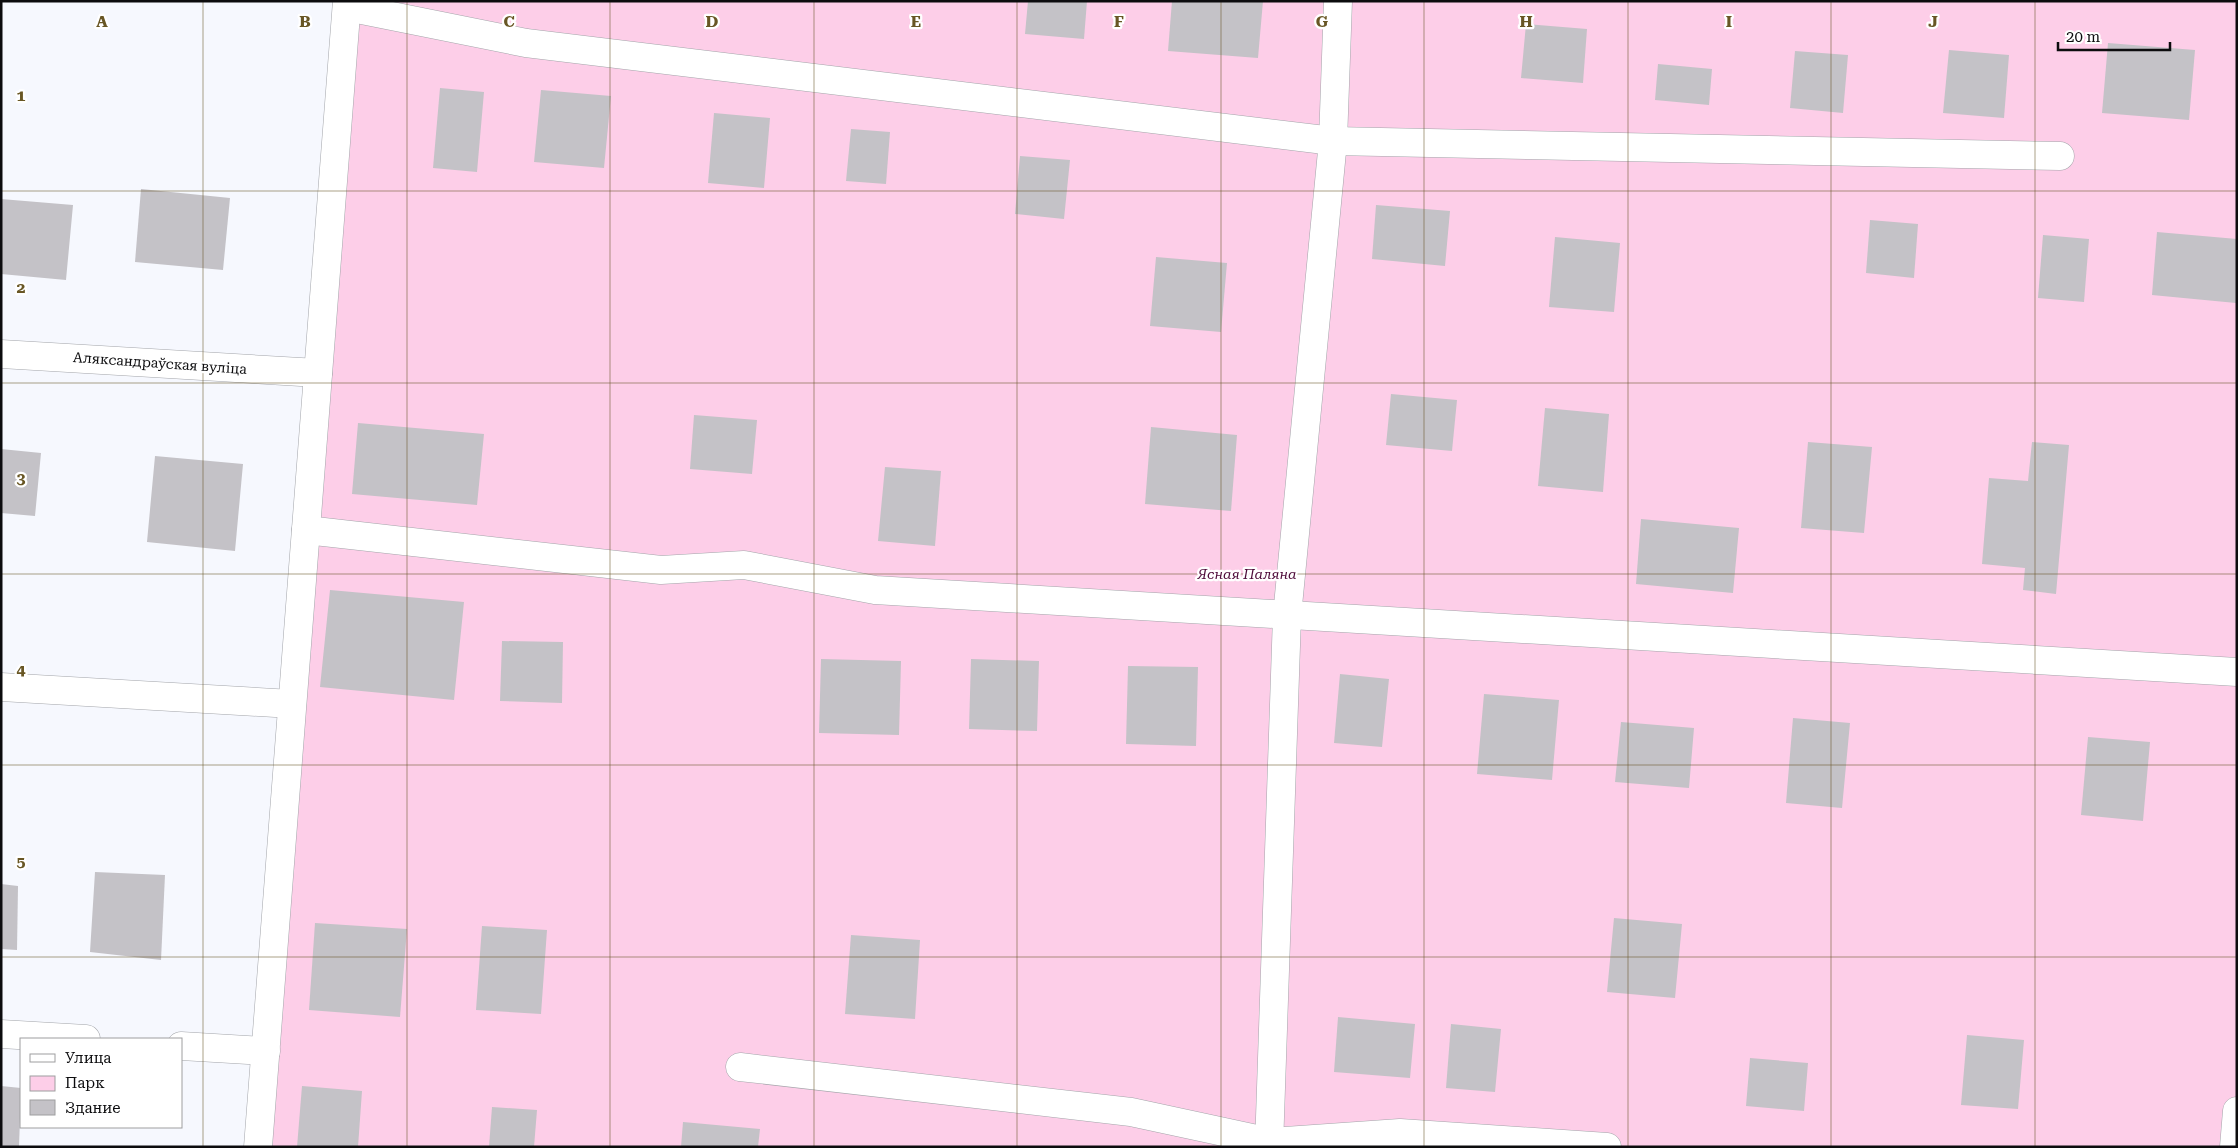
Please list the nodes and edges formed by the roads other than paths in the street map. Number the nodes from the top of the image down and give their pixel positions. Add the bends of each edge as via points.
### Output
1 (1338, 1) edge
2 (347, 4) edge
3 (1333, 141) junction
4 (2060, 156) dead end
5 (1, 354) edge
6 (318, 373) junction
7 (306, 530) junction
8 (1287, 616) junction
9 (2237, 672) edge
10 (1, 687) edge
11 (292, 704) junction
12 (1, 1034) edge
13 (69, 1038) edge
14 (182, 1046) edge
15 (266, 1051) junction
16 (740, 1067) dead end
17 (2237, 1111) edge
18 (1269, 1144) edge
19 (258, 1147) edge
20 (1607, 1147) edge
21 (2234, 1147) edge

1 - 3 street
2 - 3 street via 526,44
2 - 6 street
3 - 4 street
3 - 8 street
5 - 6 street, Аляксандраўская вуліца
6 - 7 street
7 - 8 street via 661,570 744,565 875,590
7 - 11 street
8 - 9 street
8 - 18 street
10 - 11 street
11 - 15 street
12 - 13 street
14 - 15 street
15 - 19 street
16 - 18 street via 1131,1112
17 - 21 street
18 - 20 street via 1400,1133

